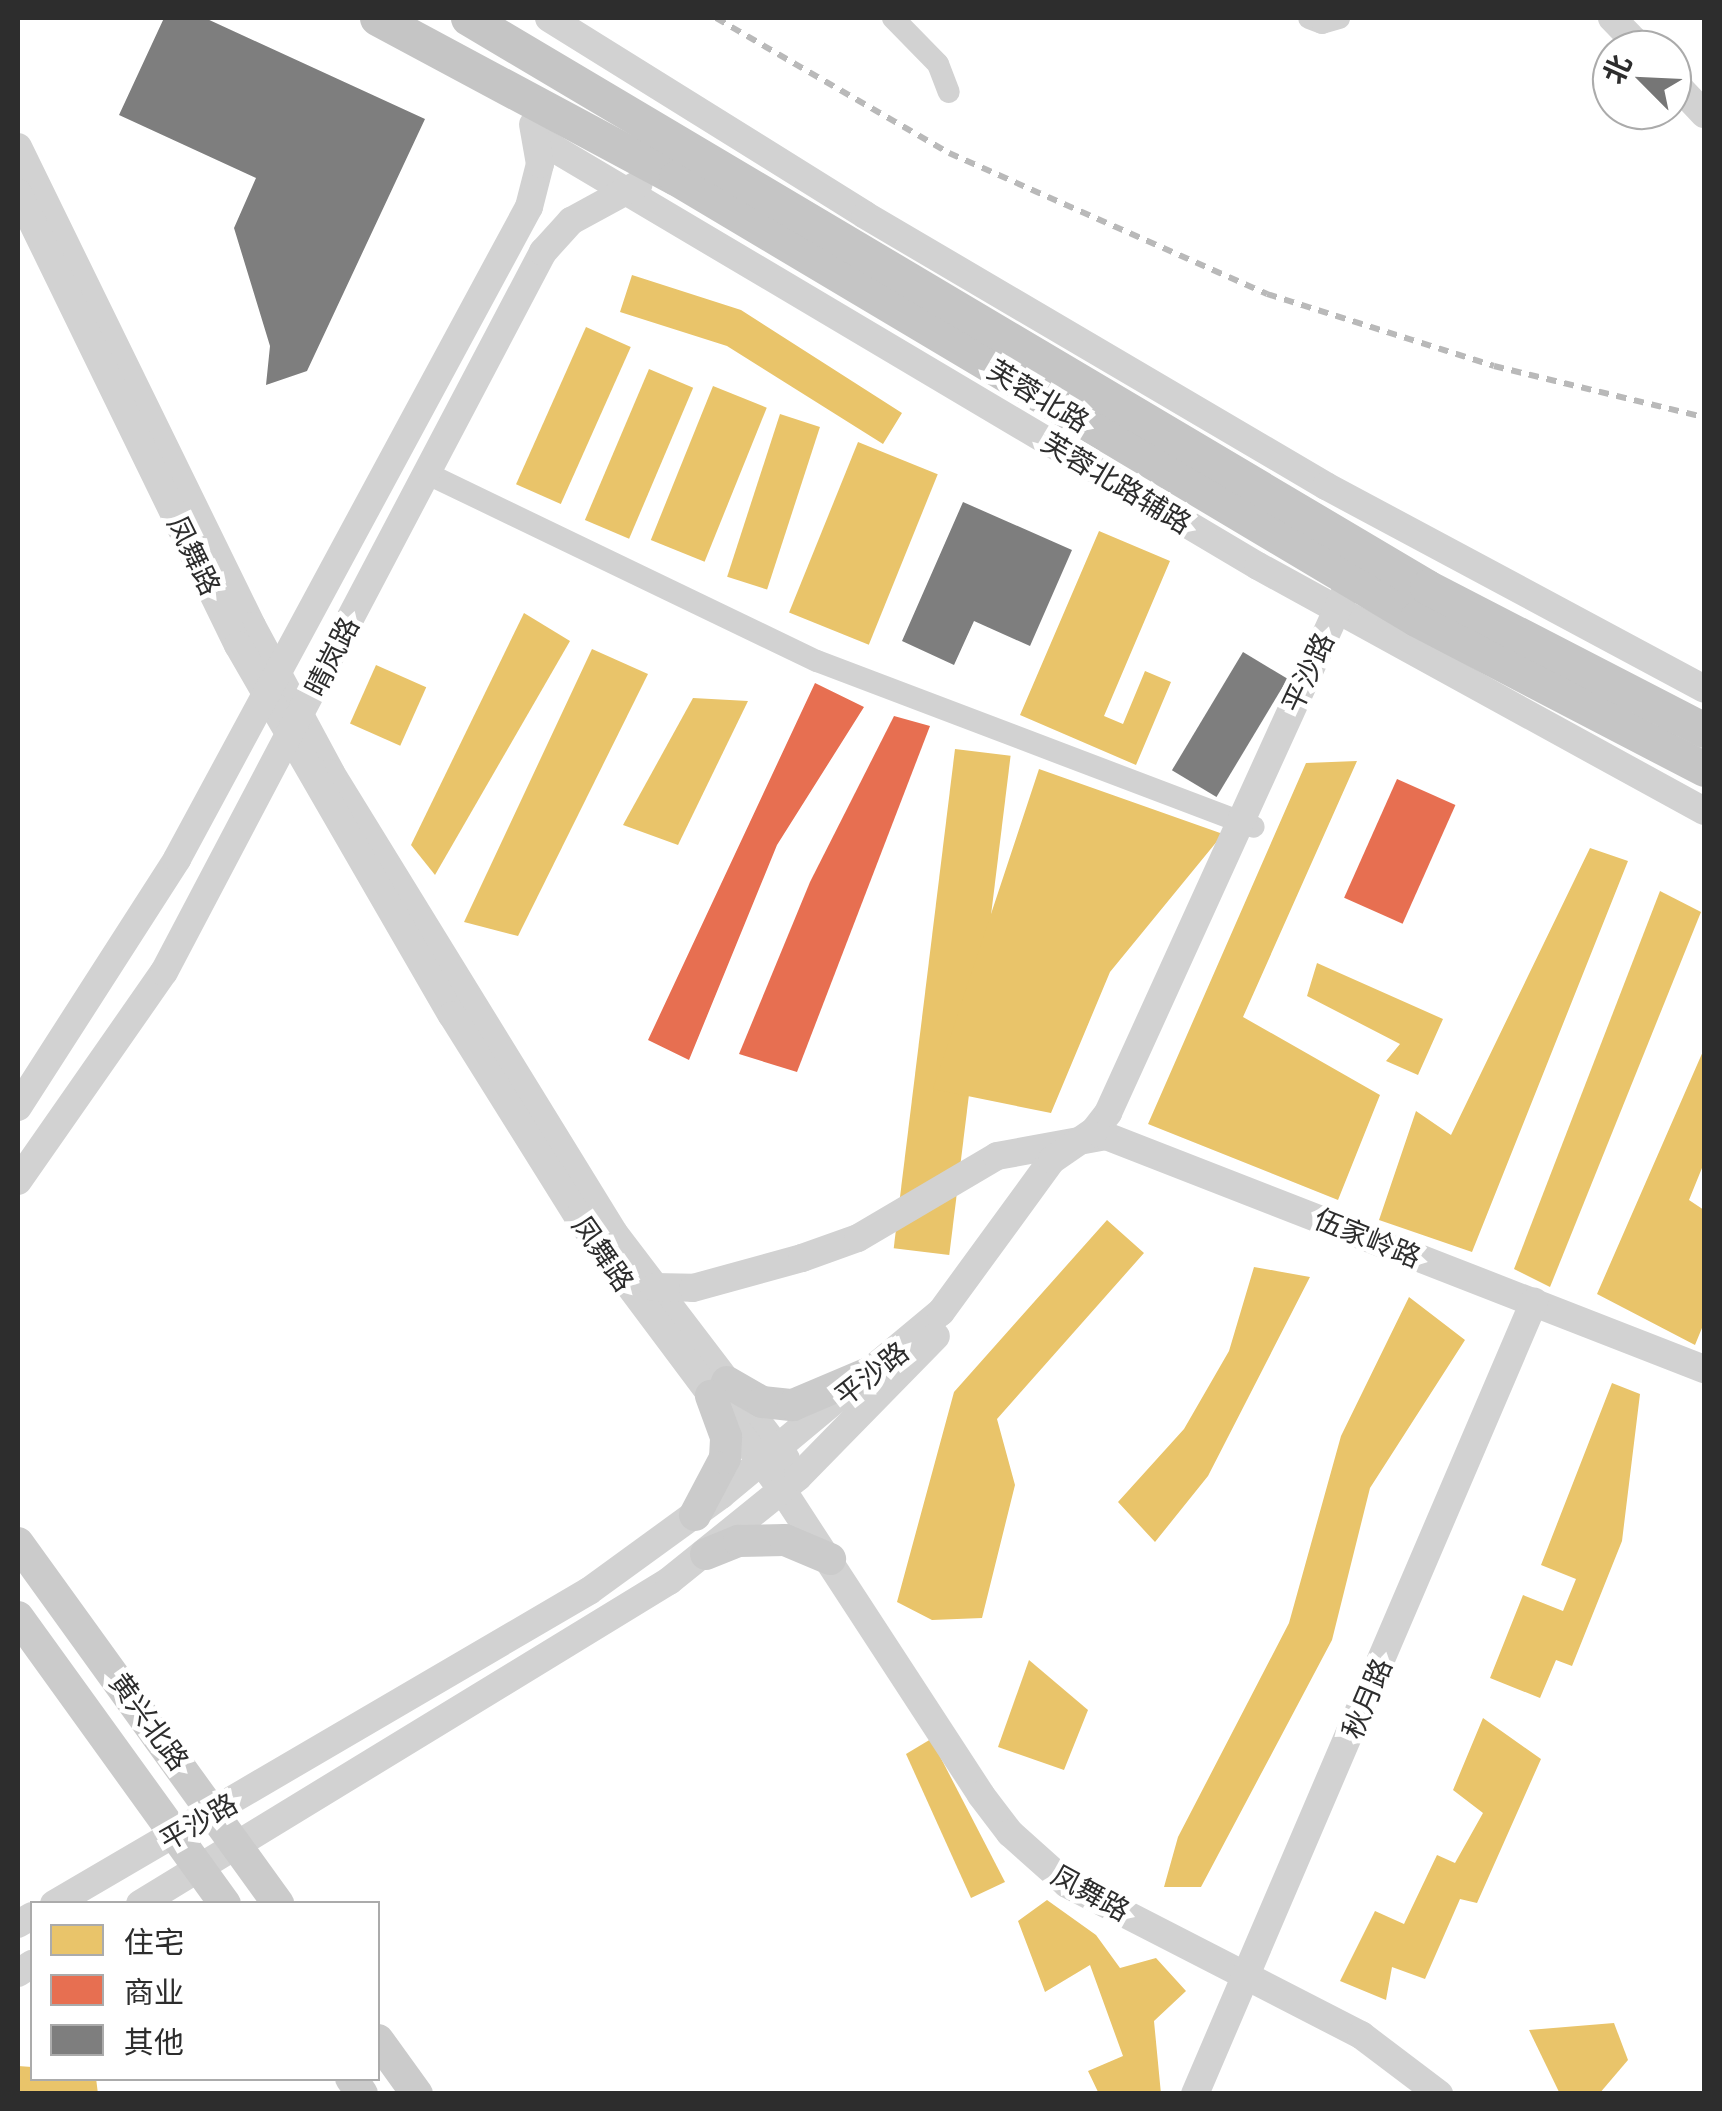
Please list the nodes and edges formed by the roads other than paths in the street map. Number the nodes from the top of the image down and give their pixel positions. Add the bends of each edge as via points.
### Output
1 (376, 18) edge
2 (468, 18) edge
3 (528, 18) edge
4 (548, 18) edge
5 (893, 18) edge
6 (1310, 18) edge
7 (1339, 18) edge
8 (564, 71) junction
9 (494, 78) junction
10 (949, 92) dead end
11 (538, 139) junction
12 (18, 147) edge
13 (676, 178) junction
14 (626, 188) junction
15 (18, 193) edge
16 (980, 380) junction
17 (428, 474) junction
18 (1358, 584) junction
19 (273, 686) junction
20 (1704, 689) edge
21 (1578, 723) junction
22 (295, 727) junction
23 (1704, 730) edge
24 (1704, 769) edge
25 (1704, 811) edge
26 (1246, 824) junction
27 (18, 1107) edge
28 (1082, 1137) junction
29 (1111, 1137) junction
30 (18, 1181) edge
31 (654, 1287) junction
32 (1541, 1305) junction
33 (1704, 1369) edge
34 (866, 1374) junction
35 (719, 1389) junction
36 (770, 1454) junction
37 (791, 1484) junction
38 (694, 1516) junction
39 (18, 1542) edge
40 (706, 1554) junction
41 (830, 1559) junction
42 (18, 1617) edge
43 (214, 1811) junction
44 (176, 1834) junction
45 (238, 1845) junction
46 (200, 1867) junction
47 (59, 1901) edge
48 (145, 1901) edge
49 (223, 1901) edge
50 (276, 1901) edge
51 (1258, 1978) junction
52 (380, 2043) edge
53 (417, 2094) edge
54 (1195, 2094) edge
55 (1215, 2094) edge
56 (1439, 2094) edge

1 - 9 main road, 芙蓉北路
2 - 8 main road, 芙蓉北路
3 - 8 main road
4 - 20 street via 865,215 1326,486
5 - 10 street via 938,64
6 - 7 street
8 - 18 main road, 芙蓉北路
9 - 11 street
9 - 13 main road, 芙蓉北路
11 - 14 street
11 - 19 street, 晴岚路 via 537,186 529,208
12 - 19 street, 凤舞路
13 - 14 street, 晴岚路
13 - 16 main road, 芙蓉北路
14 - 16 street
14 - 17 street, 晴岚路 via 554,237
15 - 19 street, 凤舞路
16 - 18 main road, 芙蓉北路
17 - 22 street, 晴岚路
17 - 26 street via 818,661
18 - 21 main road, 芙蓉北路
18 - 23 main road, 芙蓉北路
18 - 26 street, 平沙路
19 - 22 street, 凤舞路
19 - 27 street, 晴岚路 via 122,954
21 - 24 main road, 芙蓉北路
21 - 25 street
22 - 30 street, 晴岚路 via 164,972
22 - 31 street, 凤舞路
22 - 35 street, 凤舞路 via 558,1186
26 - 28 street, 平沙路 via 1113,1103 1101,1124
26 - 29 street, 平沙路
28 - 29 street, 伍家岭路
28 - 31 street, 伍家岭路 via 956,1176 858,1238 693,1288
28 - 34 street, 平沙路 via 1052,1160 942,1312
29 - 32 street, 伍家岭路
29 - 37 street, 平沙路 via 1068,1159 907,1371
31 - 35 street, 凤舞路
32 - 33 street, 伍家岭路
32 - 51 street, 秋月路
34 - 35 main road via 793,1405
34 - 36 street, 平沙路
35 - 36 street, 凤舞路
35 - 38 main road via 724,1458
36 - 37 street, 凤舞路
36 - 38 street, 平沙路
37 - 40 street, 平沙路
37 - 41 street, 凤舞路
38 - 43 street, 平沙路 via 548,1618
39 - 43 main road, 黄兴北路
40 - 41 main road via 739,1541 786,1540
40 - 45 street, 平沙路 via 600,1628
41 - 51 street, 凤舞路 via 981,1794 1039,1862 1067,1884
42 - 44 main road, 黄兴北路
43 - 44 street, 平沙路
43 - 45 main road, 黄兴北路
44 - 46 main road, 黄兴北路
44 - 47 street, 平沙路
45 - 46 street, 平沙路
45 - 50 main road, 黄兴北路
46 - 48 street, 平沙路
46 - 49 main road, 黄兴北路
51 - 54 street, 秋月路
51 - 55 street, 秋月路
51 - 56 street, 凤舞路 via 1362,2035
52 - 53 main road

